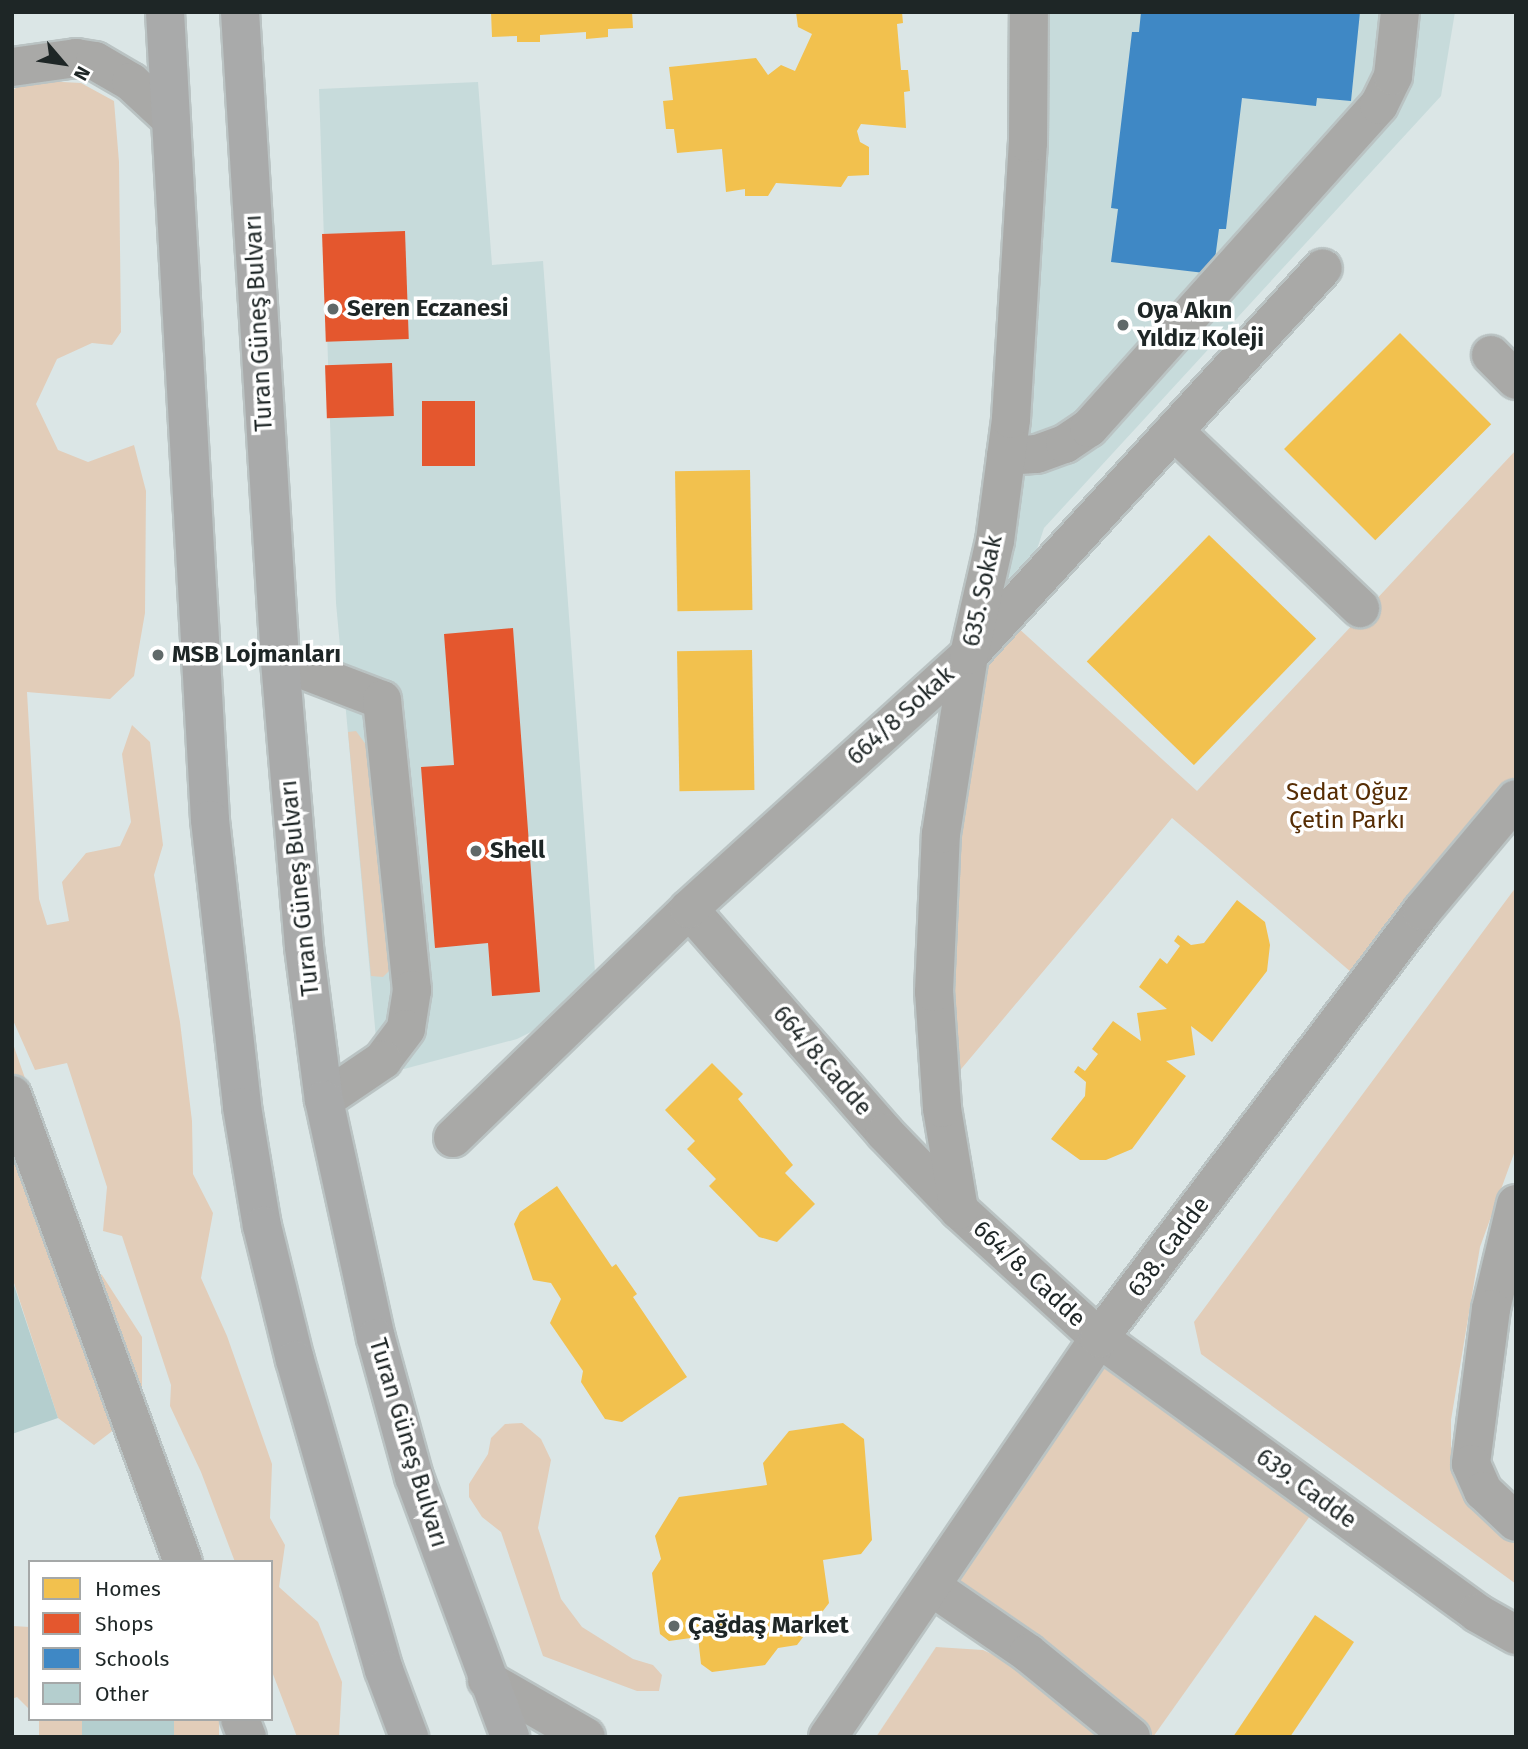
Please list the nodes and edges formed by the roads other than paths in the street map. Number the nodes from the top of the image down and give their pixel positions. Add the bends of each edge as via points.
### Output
1 (164, 12) edge
2 (240, 12) edge
3 (1029, 12) edge
4 (1400, 12) edge
5 (12, 67) edge
6 (171, 119) junction
7 (1323, 268) dead end
8 (1174, 431) junction
9 (1006, 456) junction
10 (1360, 608) dead end
11 (969, 655) junction
12 (280, 661) junction
13 (1516, 799) edge
14 (689, 909) junction
15 (12, 1095) edge
16 (324, 1100) junction
17 (453, 1138) dead end
18 (1516, 1204) edge
19 (959, 1210) junction
20 (1099, 1338) junction
21 (1516, 1522) edge
22 (182, 1560) edge
23 (932, 1587) junction
24 (1516, 1635) edge
25 (487, 1680) junction
26 (836, 1724) edge
27 (409, 1737) edge
28 (510, 1737) edge
29 (586, 1737) edge
30 (798, 1737) edge
31 (1131, 1737) edge

1 - 6 main road
2 - 12 main road, Turan Güneş Bulvarı
3 - 9 street, 635. Sokak via 1028,143
4 - 9 street via 1392,76 1379,106 1089,428 1047,451
5 - 6 street via 76,58 95,61 131,82
6 - 27 main road via 209,807 242,1107 262,1226 295,1360 384,1670
7 - 8 street, 664/8 Sokak
8 - 10 street
8 - 11 street, 664/8 Sokak
9 - 11 street, 635. Sokak via 995,541
11 - 14 street, 664/8 Sokak
11 - 19 street, 635. Sokak via 942,835 934,992 942,1108
12 - 16 main road, Turan Güneş Bulvarı via 304,947
12 - 16 street via 382,700 412,990 406,1029 383,1060
13 - 20 street, 638. Cadde via 1422,911
14 - 17 street, 664/8 Sokak
14 - 19 street, 664/8.Cadde via 885,1133
15 - 22 street
16 - 25 main road, Turan Güneş Bulvarı via 376,1338 414,1477
18 - 21 street via 1491,1309 1471,1464 1483,1491
19 - 20 street, 664/8. Cadde
20 - 23 street, 638. Cadde
20 - 24 street, 639. Cadde via 1477,1613
23 - 26 street, 638. Cadde
23 - 31 street via 1028,1653
25 - 28 main road, Turan Güneş Bulvarı
25 - 29 street
26 - 30 street, 638. Cadde

